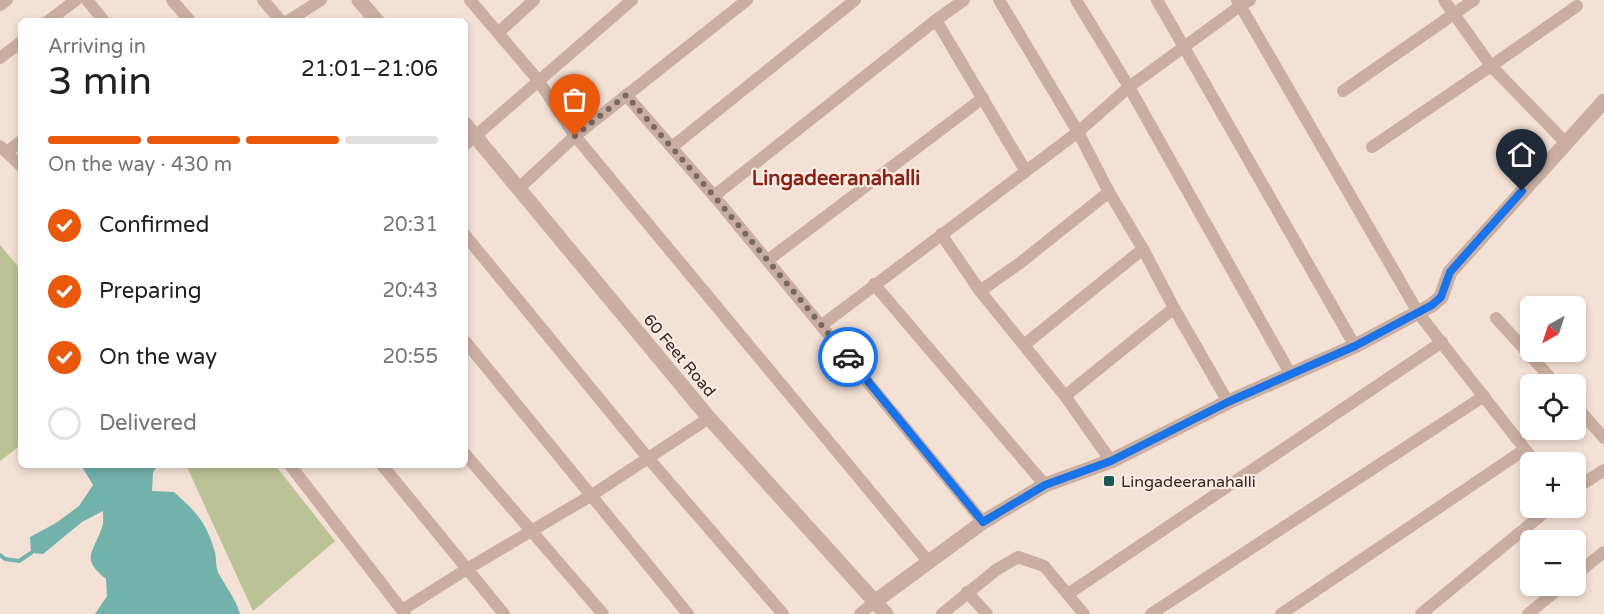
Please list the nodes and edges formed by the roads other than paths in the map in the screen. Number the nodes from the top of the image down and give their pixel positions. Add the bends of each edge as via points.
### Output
1 (7, 0) edge
2 (76, 0) edge
3 (87, 0) edge
4 (172, 0) edge
5 (263, 0) edge
6 (321, 0) edge
7 (359, 0) edge
8 (470, 0) edge
9 (534, 0) edge
10 (633, 0) edge
11 (747, 0) edge
12 (855, 0) edge
13 (964, 0) edge
14 (999, 0) edge
15 (1076, 0) edge
16 (1157, 0) edge
17 (1444, 0) edge
18 (1474, 0) edge
19 (1242, 2) edge
20 (0, 5) edge
21 (1577, 6) dead end
22 (1454, 14) junction
23 (52, 18) edge
24 (102, 18) edge
25 (187, 18) edge
26 (278, 18) edge
27 (293, 18) edge
28 (374, 18) edge
29 (936, 20) junction
30 (498, 33) junction
31 (18, 44) edge
32 (1184, 47) junction
33 (0, 58) edge
34 (1491, 66) junction
35 (538, 80) junction
36 (1129, 87) junction
37 (1343, 91) dead end
38 (626, 95) junction
39 (982, 98) junction
40 (1604, 101) edge
41 (1078, 132) junction
42 (575, 136) junction
43 (470, 141) edge
44 (18, 142) edge
45 (1565, 142) junction
46 (672, 147) junction
47 (1371, 147) dead end
48 (3, 149) edge
49 (18, 163) edge
50 (1025, 170) junction
51 (518, 189) junction
52 (1109, 192) junction
53 (714, 196) junction
54 (941, 234) junction
55 (468, 239) edge
56 (1143, 249) junction
57 (768, 260) junction
58 (874, 284) junction
59 (980, 291) junction
60 (1174, 308) junction
61 (1419, 314) junction
62 (1496, 318) dead end
63 (822, 325) junction
64 (1442, 342) junction
65 (468, 345) edge
66 (1024, 345) junction
67 (1355, 346) junction
68 (1547, 374) edge
69 (1290, 375) junction
70 (1065, 396) junction
71 (1484, 396) junction
72 (1228, 402) junction
73 (709, 418) junction
74 (1586, 418) edge
75 (1604, 438) edge
76 (1524, 450) joint
77 (468, 457) edge
78 (648, 458) junction
79 (1111, 461) junction
80 (292, 468) edge
81 (384, 468) edge
82 (1604, 470) edge
83 (1586, 482) edge
84 (1045, 485) junction
85 (592, 495) junction
86 (1538, 518) edge
87 (983, 522) junction
88 (532, 531) junction
89 (1604, 552) edge
90 (928, 561) junction
91 (1586, 566) edge
92 (467, 569) junction
93 (967, 592) junction
94 (1068, 594) junction
95 (1550, 596) edge
96 (873, 603) junction
97 (404, 612) edge
98 (504, 614) edge
99 (603, 614) edge
100 (688, 614) edge
101 (783, 614) edge
102 (860, 614) edge
103 (886, 614) edge
104 (942, 614) edge
105 (987, 614) edge
106 (1084, 614) edge
107 (1151, 614) edge
108 (1281, 614) edge
109 (1421, 614) edge
110 (1528, 614) edge

1 - 20 street
2 - 23 street
3 - 24 street
4 - 25 street
5 - 26 street
6 - 27 street
7 - 28 street
8 - 30 street
9 - 30 street
10 - 35 street
11 - 38 street
12 - 46 street
13 - 29 street
14 - 41 street
15 - 36 street
16 - 32 street
17 - 22 street
18 - 22 street
19 - 32 street
19 - 61 street
21 - 34 street
22 - 34 street
22 - 37 street
29 - 39 street
29 - 53 street
30 - 35 street
31 - 33 street
32 - 36 street
32 - 67 street
34 - 45 street
34 - 47 street
35 - 42 street
35 - 43 street
36 - 41 street
36 - 69 street
38 - 42 street
38 - 46 street
39 - 50 street
39 - 57 street
40 - 45 street
41 - 50 street
41 - 52 street
42 - 51 street
42 - 90 street
43 - 51 street, 60 Feet Road
44 - 48 street
45 - 61 street via 1450,272 1441,297
46 - 53 street
48 - 49 street
50 - 54 street
51 - 73 street, 60 Feet Road
52 - 56 street
52 - 59 street
53 - 57 street
54 - 58 street
54 - 59 street
55 - 78 street
56 - 60 street
56 - 66 street
57 - 63 street
58 - 63 street
58 - 84 street
59 - 66 street
60 - 70 street
60 - 72 street
61 - 64 street
61 - 67 street
62 - 68 street
63 - 87 street
64 - 71 street
64 - 94 street
65 - 85 street
66 - 70 street
67 - 69 street
69 - 72 street
70 - 79 street
71 - 76 street
71 - 107 street
72 - 79 street
73 - 78 street
73 - 96 street, 60 Feet Road
74 - 75 street
76 - 108 street
77 - 88 street
78 - 85 street
78 - 101 street
79 - 84 street
80 - 97 street
81 - 92 street
82 - 83 street
84 - 87 street
85 - 88 street
85 - 100 street
86 - 109 street
87 - 90 street
88 - 92 street
88 - 99 street
89 - 91 street
90 - 96 street
92 - 97 street
92 - 98 street
93 - 94 street via 1018,557 1044,566
93 - 104 street
93 - 105 street
94 - 106 street
95 - 110 street
96 - 102 street
96 - 103 street, 60 Feet Road

